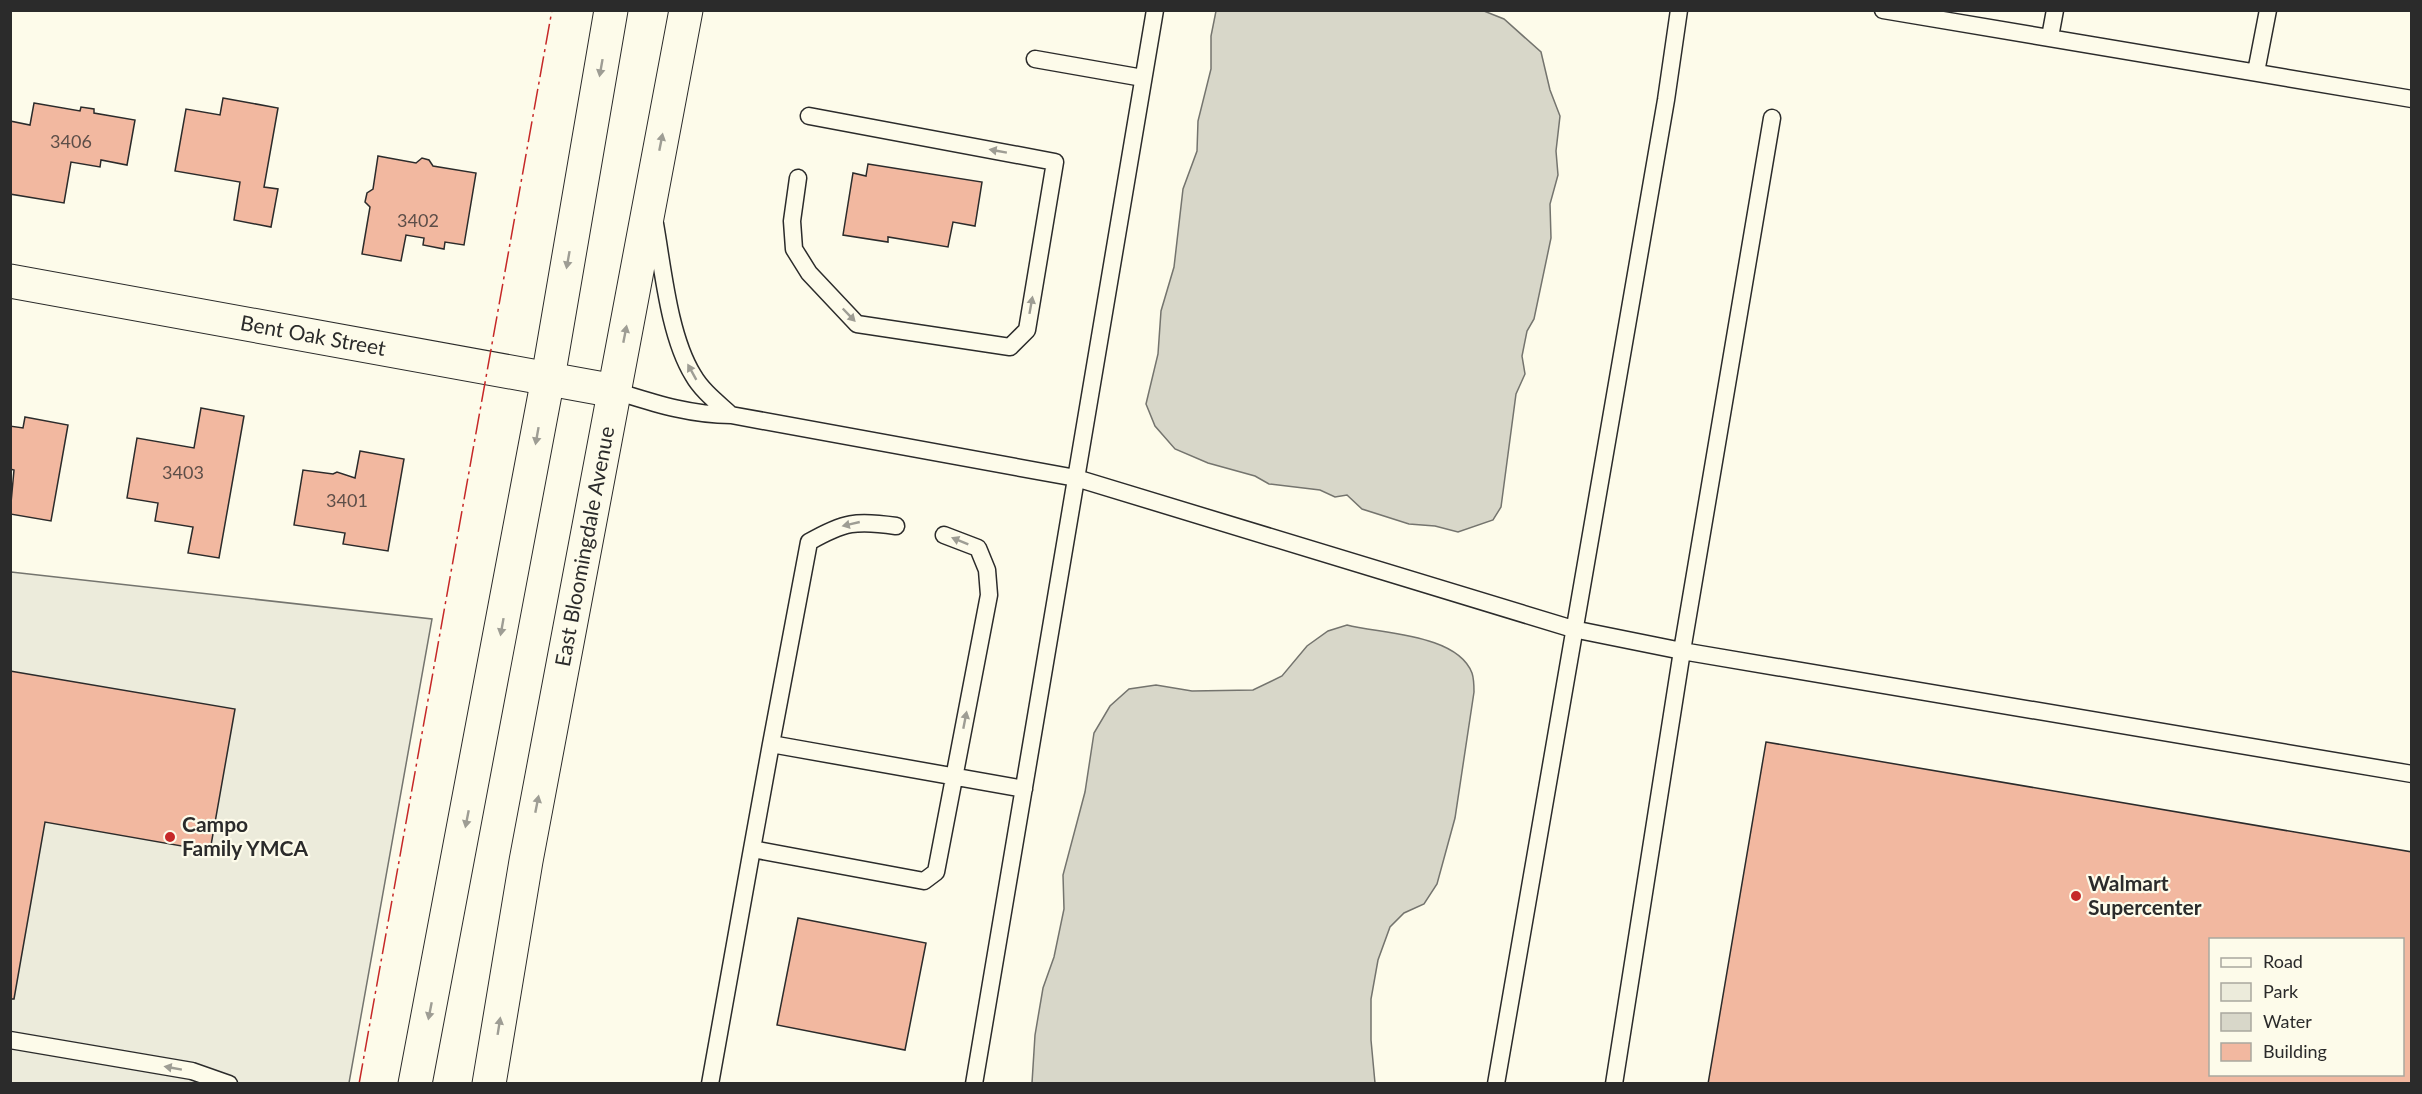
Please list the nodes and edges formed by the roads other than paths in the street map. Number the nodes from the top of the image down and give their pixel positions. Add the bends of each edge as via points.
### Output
1 (611, 10) edge
2 (686, 10) edge
3 (1155, 10) edge
4 (1679, 10) edge
5 (1883, 10) edge
6 (2055, 10) edge
7 (2268, 10) edge
8 (2050, 37) junction
9 (1035, 59) dead end
10 (2256, 72) junction
11 (1143, 78) junction
12 (2412, 99) edge
13 (809, 116) dead end
14 (1772, 118) dead end
15 (798, 178) dead end
16 (651, 196) junction
17 (10, 281) edge
18 (548, 378) junction
19 (615, 391) junction
20 (731, 415) junction
21 (1076, 478) junction
22 (896, 526) dead end
23 (944, 535) dead end
24 (1573, 628) junction
25 (1682, 651) junction
26 (771, 744) junction
27 (2412, 774) edge
28 (954, 777) junction
29 (1024, 789) junction
30 (752, 849) junction
31 (10, 1041) edge
32 (229, 1083) edge
33 (415, 1083) edge
34 (489, 1083) edge
35 (710, 1083) edge
36 (974, 1083) edge
37 (1496, 1083) edge
38 (1614, 1083) edge

1 -> 18 main road
16 -> 2 main road, East Bloomingdale Avenue
3 - 11 lane
4 - 24 lane
5 - 8 lane
6 - 8 lane
7 - 10 lane
8 - 10 lane
9 - 11 lane
10 - 12 lane
11 - 21 lane
15 -> 13 lane via 792,221 794,249 809,273 857,324 1010,347 1027,330 1055,162
14 - 25 lane
19 -> 16 main road, East Bloomingdale Avenue
20 -> 16 lane via 693,376 683,353 663,272
17 - 18 main road, Bent Oak Street
18 - 19 main road, Bent Oak Street
18 -> 33 main road
19 - 20 lane via 677,411
34 -> 19 main road, East Bloomingdale Avenue via 528,849
20 - 21 lane
21 - 24 lane
21 - 29 lane
22 -> 26 lane via 864,521 834,528 810,542
28 -> 23 lane via 988,595 987,570 978,548
24 - 25 lane
24 - 37 lane
25 - 27 lane
25 - 38 lane
26 - 28 lane
26 - 30 lane
28 - 29 lane
28 - 30 lane via 936,872 924,881
29 - 36 lane
30 - 35 lane
32 -> 31 lane via 192,1071

